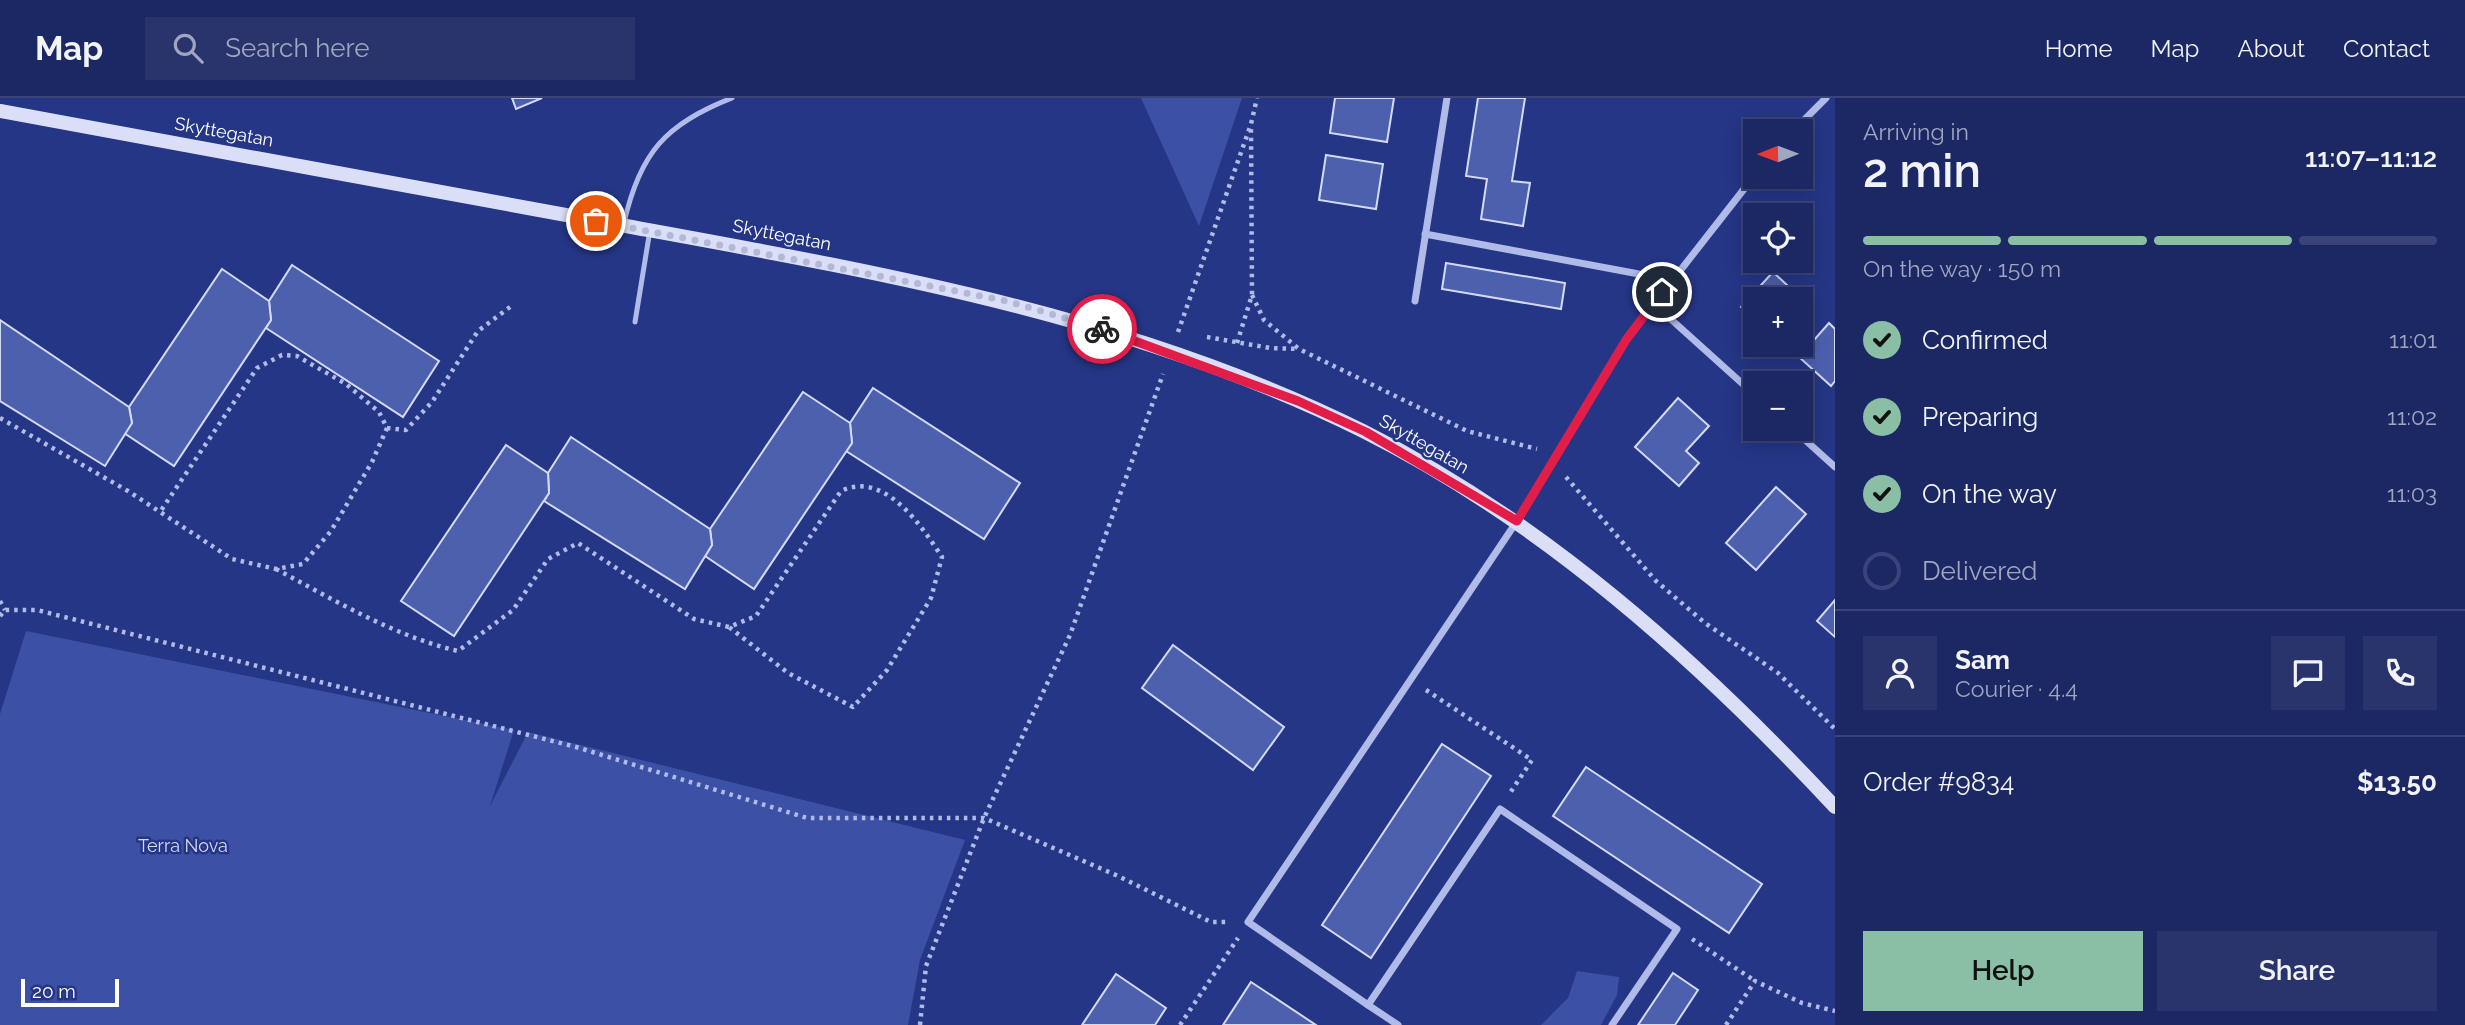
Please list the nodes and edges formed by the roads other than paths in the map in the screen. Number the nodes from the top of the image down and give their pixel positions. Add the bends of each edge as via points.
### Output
1 (732, 98) edge
2 (1447, 98) edge
3 (1826, 98) edge
4 (0, 111) edge
5 (1805, 119) edge
6 (1744, 189) edge
7 (623, 226) junction
8 (650, 230) junction
9 (1425, 234) junction
10 (1671, 281) junction
11 (1415, 301) dead end
12 (1654, 304) junction
13 (635, 322) dead end
14 (1743, 384) edge
15 (1806, 441) edge
16 (1835, 467) edge
17 (1517, 521) junction
18 (1835, 807) edge
19 (1368, 1004) junction
20 (1398, 1025) edge
21 (1612, 1025) edge

1 - 7 lane via 693,113 659,141 632,188
2 - 9 street
3 - 5 street
4 - 7 street, Skyttegatan
6 - 10 street
7 - 8 street, Skyttegatan
8 - 13 lane
8 - 17 street, Skyttegatan via 1007,301 1135,338 1366,432
9 - 10 street
9 - 11 street
10 - 12 street
12 - 14 street
12 - 17 street via 1626,340
15 - 16 street
17 - 18 street, Skyttegatan via 1671,646
17 - 19 street via 1248,922
19 - 20 street
19 - 21 street via 1500,808 1677,929

